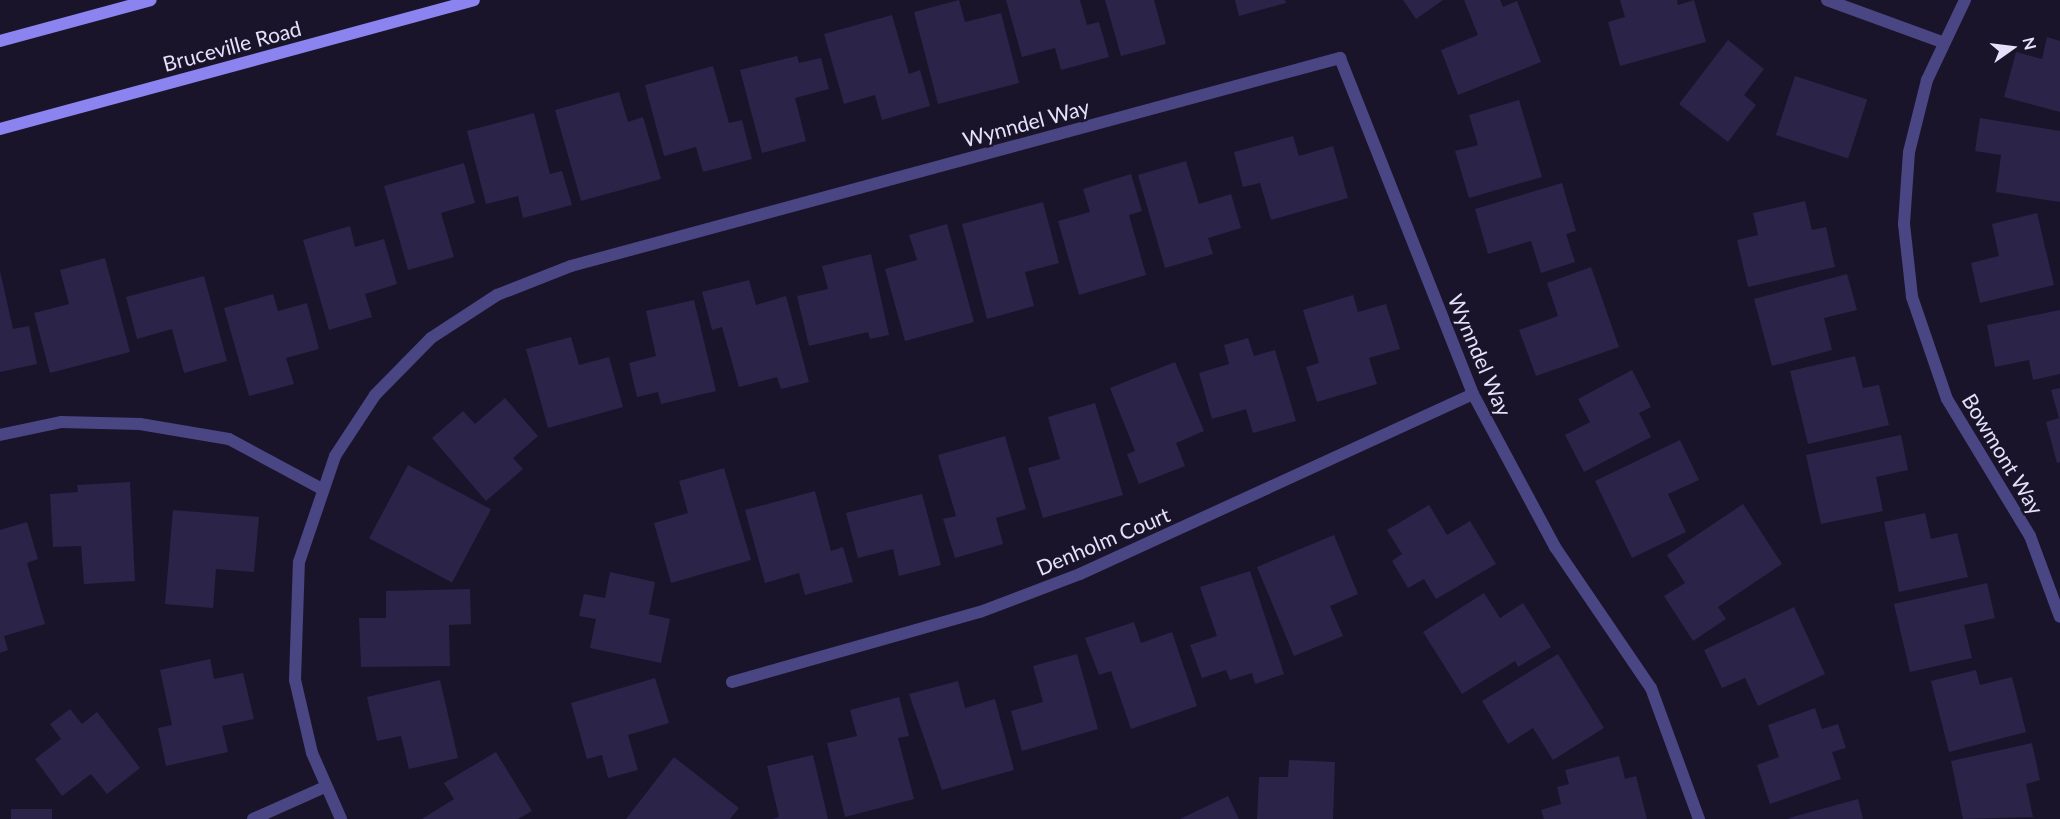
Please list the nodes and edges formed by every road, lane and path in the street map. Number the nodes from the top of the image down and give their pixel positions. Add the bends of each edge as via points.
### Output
1 (151, 0) edge
2 (474, 0) edge
3 (1827, 0) edge
4 (1965, 0) edge
5 (0, 41) edge
6 (1942, 42) junction
7 (0, 129) edge
8 (1473, 394) junction
9 (0, 435) edge
10 (320, 488) junction
11 (2060, 617) edge
12 (732, 682) dead end
13 (325, 787) junction
14 (253, 819) edge
15 (341, 819) edge
16 (1699, 819) edge

1 - 5 main road
2 - 7 main road, Bruceville Road
3 - 6 street
4 - 6 street, Bowmont Way
6 - 11 street, Bowmont Way via 1909,152 1904,224 1912,297 1947,399 2030,536
8 - 10 street, Wynndel Way via 1340,58 534,279 463,316 402,366 375,395
8 - 12 street, Denholm Court via 1080,574 980,612
8 - 16 street, Wynndel Way via 1555,547 1651,688
9 - 10 street via 61,422 140,424 229,439
10 - 13 street, Wynndel Way via 299,562 292,641 303,719
13 - 14 street
13 - 15 street, Wynndel Way

